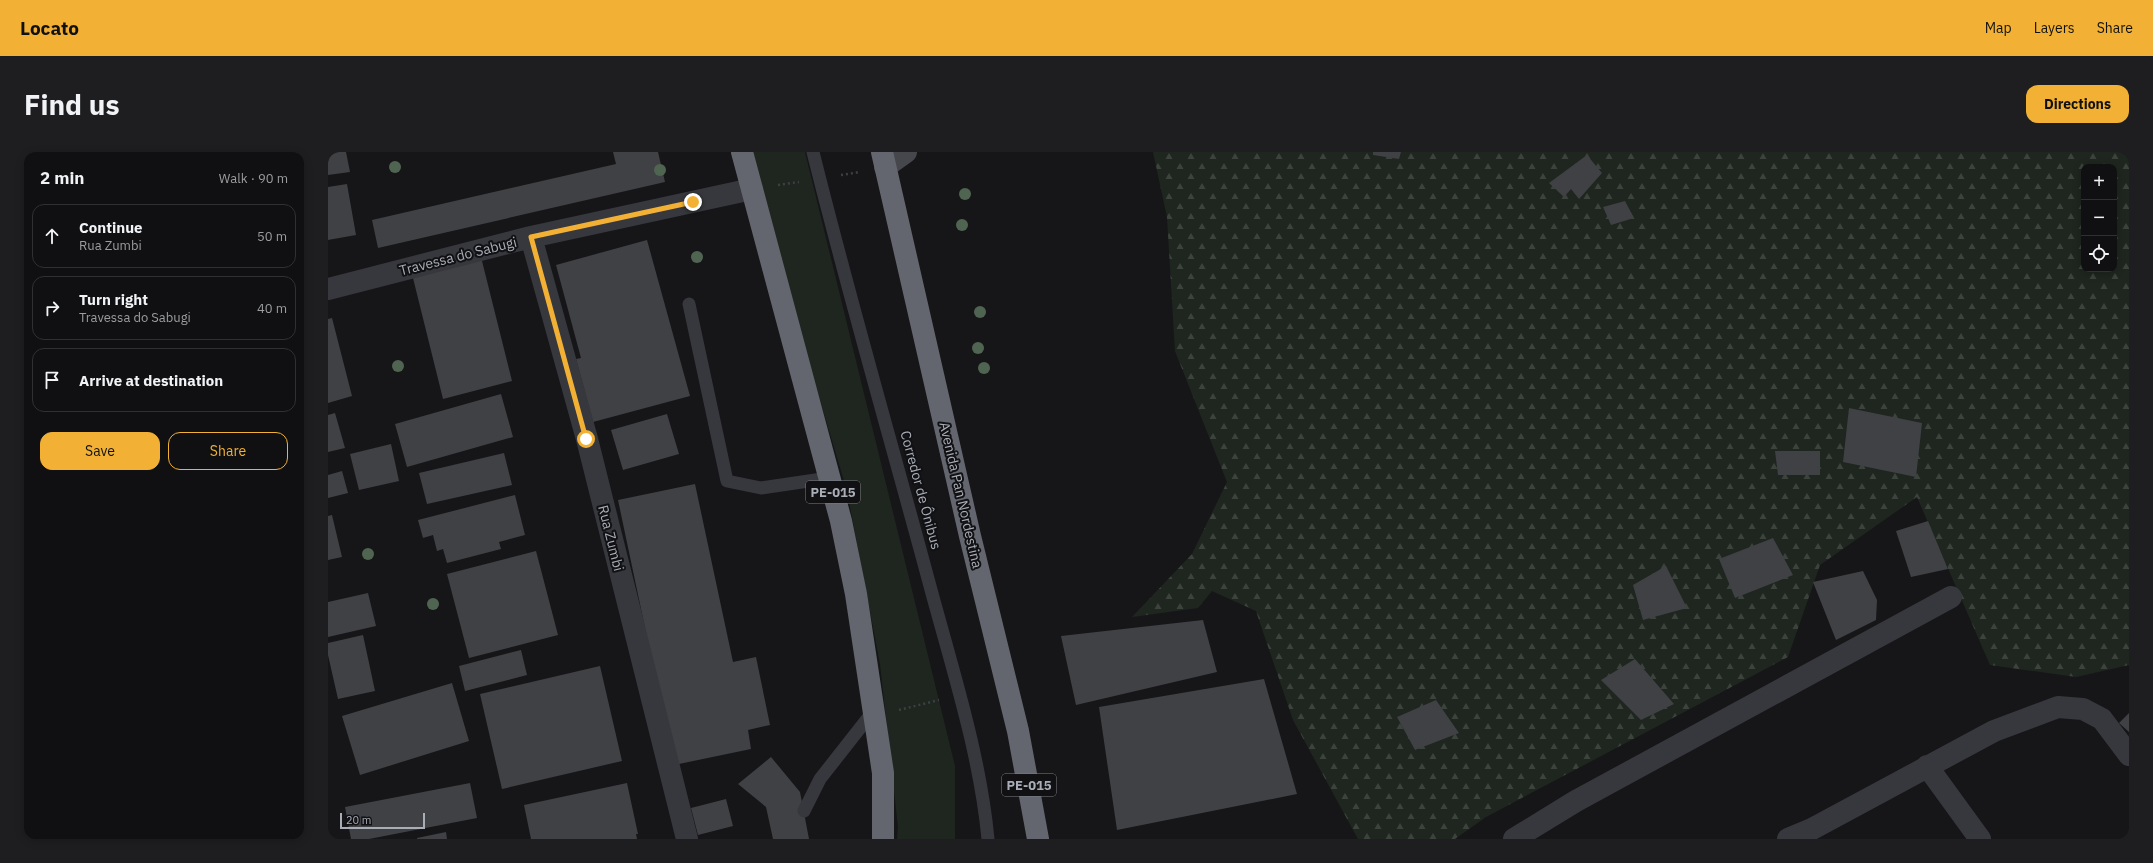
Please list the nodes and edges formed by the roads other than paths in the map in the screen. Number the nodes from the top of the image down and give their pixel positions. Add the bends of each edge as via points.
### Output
1 (742, 152) edge
2 (813, 152) edge
3 (906, 152) edge
4 (884, 160) edge
5 (752, 189) junction
6 (531, 237) junction
7 (328, 289) edge
8 (689, 304) dead end
9 (829, 478) junction
10 (1951, 597) dead end
11 (875, 709) junction
12 (2129, 755) edge
13 (1927, 766) junction
14 (804, 811) dead end
15 (687, 839) edge
16 (883, 839) edge
17 (988, 839) edge
18 (1038, 839) edge
19 (1514, 839) edge
20 (1788, 839) edge
21 (1980, 839) edge

1 - 5 highway, PE-015
2 - 17 lane, Corredor de Ônibus via 953,670 986,813
3 - 4 street
4 - 18 highway, Avenida Pan Nordestina / PE-015 via 970,536 1018,732
5 - 6 street, Travessa do Sabugi
5 - 9 highway, PE-015
6 - 7 street, Travessa do Sabugi
6 - 15 street, Rua Zumbi via 588,447
8 - 9 lane via 727,481 761,488
9 - 11 highway, PE-015 via 856,594
10 - 19 street via 1576,801
11 - 14 lane via 820,779
11 - 16 highway, PE-015 via 883,773
12 - 13 street via 2102,719 2084,709 2058,707 1994,732
13 - 20 street via 1812,829
13 - 21 street

